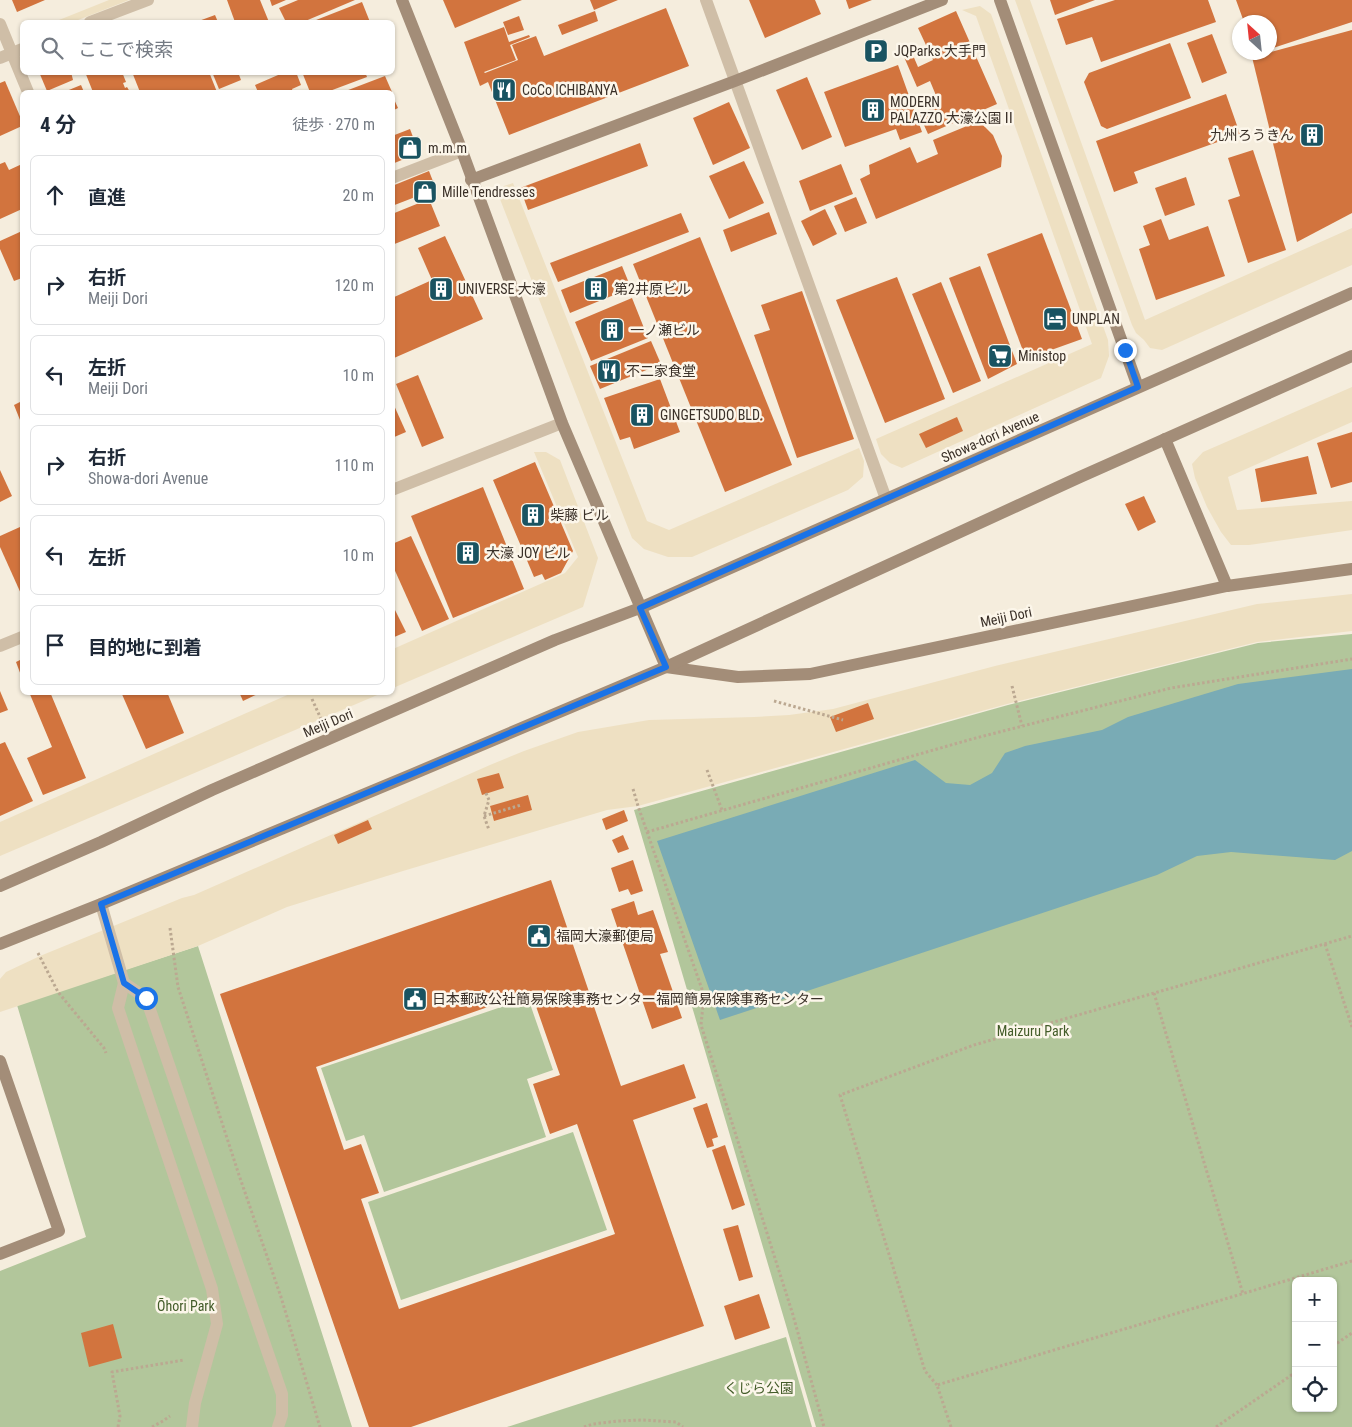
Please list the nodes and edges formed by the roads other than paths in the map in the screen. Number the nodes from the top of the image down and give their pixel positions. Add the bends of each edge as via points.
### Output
1 (148, 0) edge
2 (402, 0) edge
3 (706, 0) edge
4 (942, 0) edge
5 (1000, 0) edge
6 (95, 20) edge
7 (0, 24) edge
8 (11, 53) edge
9 (20, 74) edge
10 (21, 75) edge
11 (735, 81) junction
12 (27, 90) edge
13 (462, 152) junction
14 (395, 177) edge
15 (471, 180) junction
16 (1352, 293) edge
17 (1352, 356) edge
18 (1138, 387) junction
19 (562, 423) junction
20 (1165, 439) junction
21 (395, 489) edge
22 (886, 499) junction
23 (1352, 569) edge
24 (1227, 586) junction
25 (640, 608) junction
26 (20, 638) edge
27 (0, 646) edge
28 (666, 667) junction
29 (0, 886) edge
30 (101, 904) junction
31 (0, 944) edge
32 (124, 983) junction
33 (0, 1061) edge
34 (0, 1254) edge
35 (192, 1427) edge
36 (278, 1427) edge

1 - 6 street
2 - 13 street
3 - 11 street
4 - 11 street
5 - 18 street
7 - 8 street
8 - 9 street
10 - 12 street
11 - 15 street
11 - 22 street
13 - 14 street
13 - 15 street
15 - 19 street
16 - 18 street, Showa-dori Avenue
17 - 20 street
18 - 22 street, Showa-dori Avenue
19 - 21 street
19 - 25 street
20 - 24 street
20 - 28 street
22 - 25 street, Showa-dori Avenue
23 - 24 street, Meiji Dori
24 - 28 street, Meiji Dori via 810,674 738,677
25 - 28 street
25 - 29 street, Meiji Dori via 555,640
26 - 27 street
28 - 30 street
30 - 31 street
30 - 32 street
32 - 35 street via 118,1008 212,1289 217,1324 195,1404
32 - 36 street via 146,998 282,1394 282,1416
33 - 34 street via 59,1231

